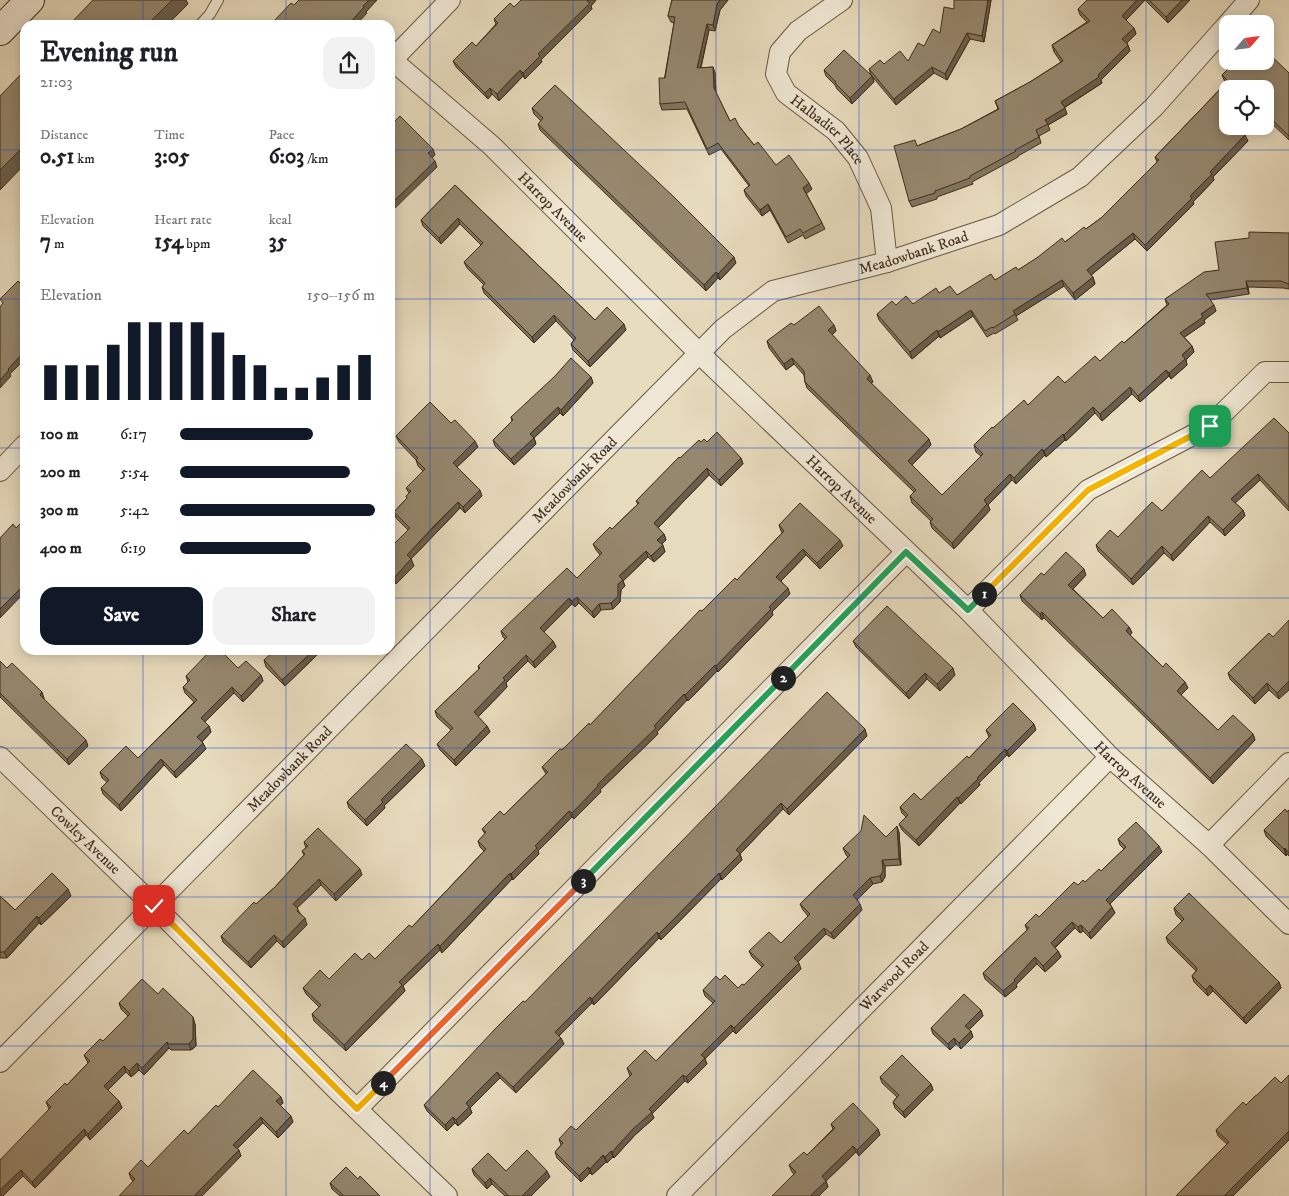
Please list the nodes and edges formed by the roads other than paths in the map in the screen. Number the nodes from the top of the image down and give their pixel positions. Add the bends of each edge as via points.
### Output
1 (30, 0) edge
2 (218, 0) edge
3 (450, 0) edge
4 (842, 0) edge
5 (1249, 0) edge
6 (1236, 15) edge
7 (205, 20) edge
8 (0, 31) edge
9 (1219, 34) edge
10 (395, 57) edge
11 (395, 64) edge
12 (887, 262) junction
13 (700, 354) junction
14 (1289, 372) edge
15 (20, 450) edge
16 (0, 471) edge
17 (906, 552) junction
18 (968, 610) junction
19 (1110, 757) junction
20 (0, 758) edge
21 (1289, 763) edge
22 (1209, 845) junction
23 (154, 906) junction
24 (1289, 924) edge
25 (0, 1062) edge
26 (357, 1109) junction
27 (446, 1196) edge
28 (677, 1196) edge

1 - 8 main road
2 - 7 lane
3 - 10 street
4 - 12 street, Halbadier Place via 798,32 780,52 776,74 786,93 836,131 858,158 881,208
5 - 6 street, Meadowbank Road
9 - 12 street, Meadowbank Road via 1154,107 1080,177 999,225
11 - 13 street, Harrop Avenue via 492,146
12 - 13 street, Meadowbank Road via 774,290 723,329
13 - 17 street, Harrop Avenue
13 - 23 street, Meadowbank Road
14 - 18 street via 1266,372 1210,426 1088,490
15 - 16 street
17 - 18 street, Harrop Avenue
17 - 26 street
18 - 19 street, Harrop Avenue
19 - 22 street, Harrop Avenue
19 - 28 street, Warwood Road
20 - 23 street, Cowley Avenue
21 - 22 street
22 - 24 street, Harrop Avenue
23 - 25 street, Meadowbank Road
23 - 26 street, Cowley Avenue
26 - 27 street, Cowley Avenue

